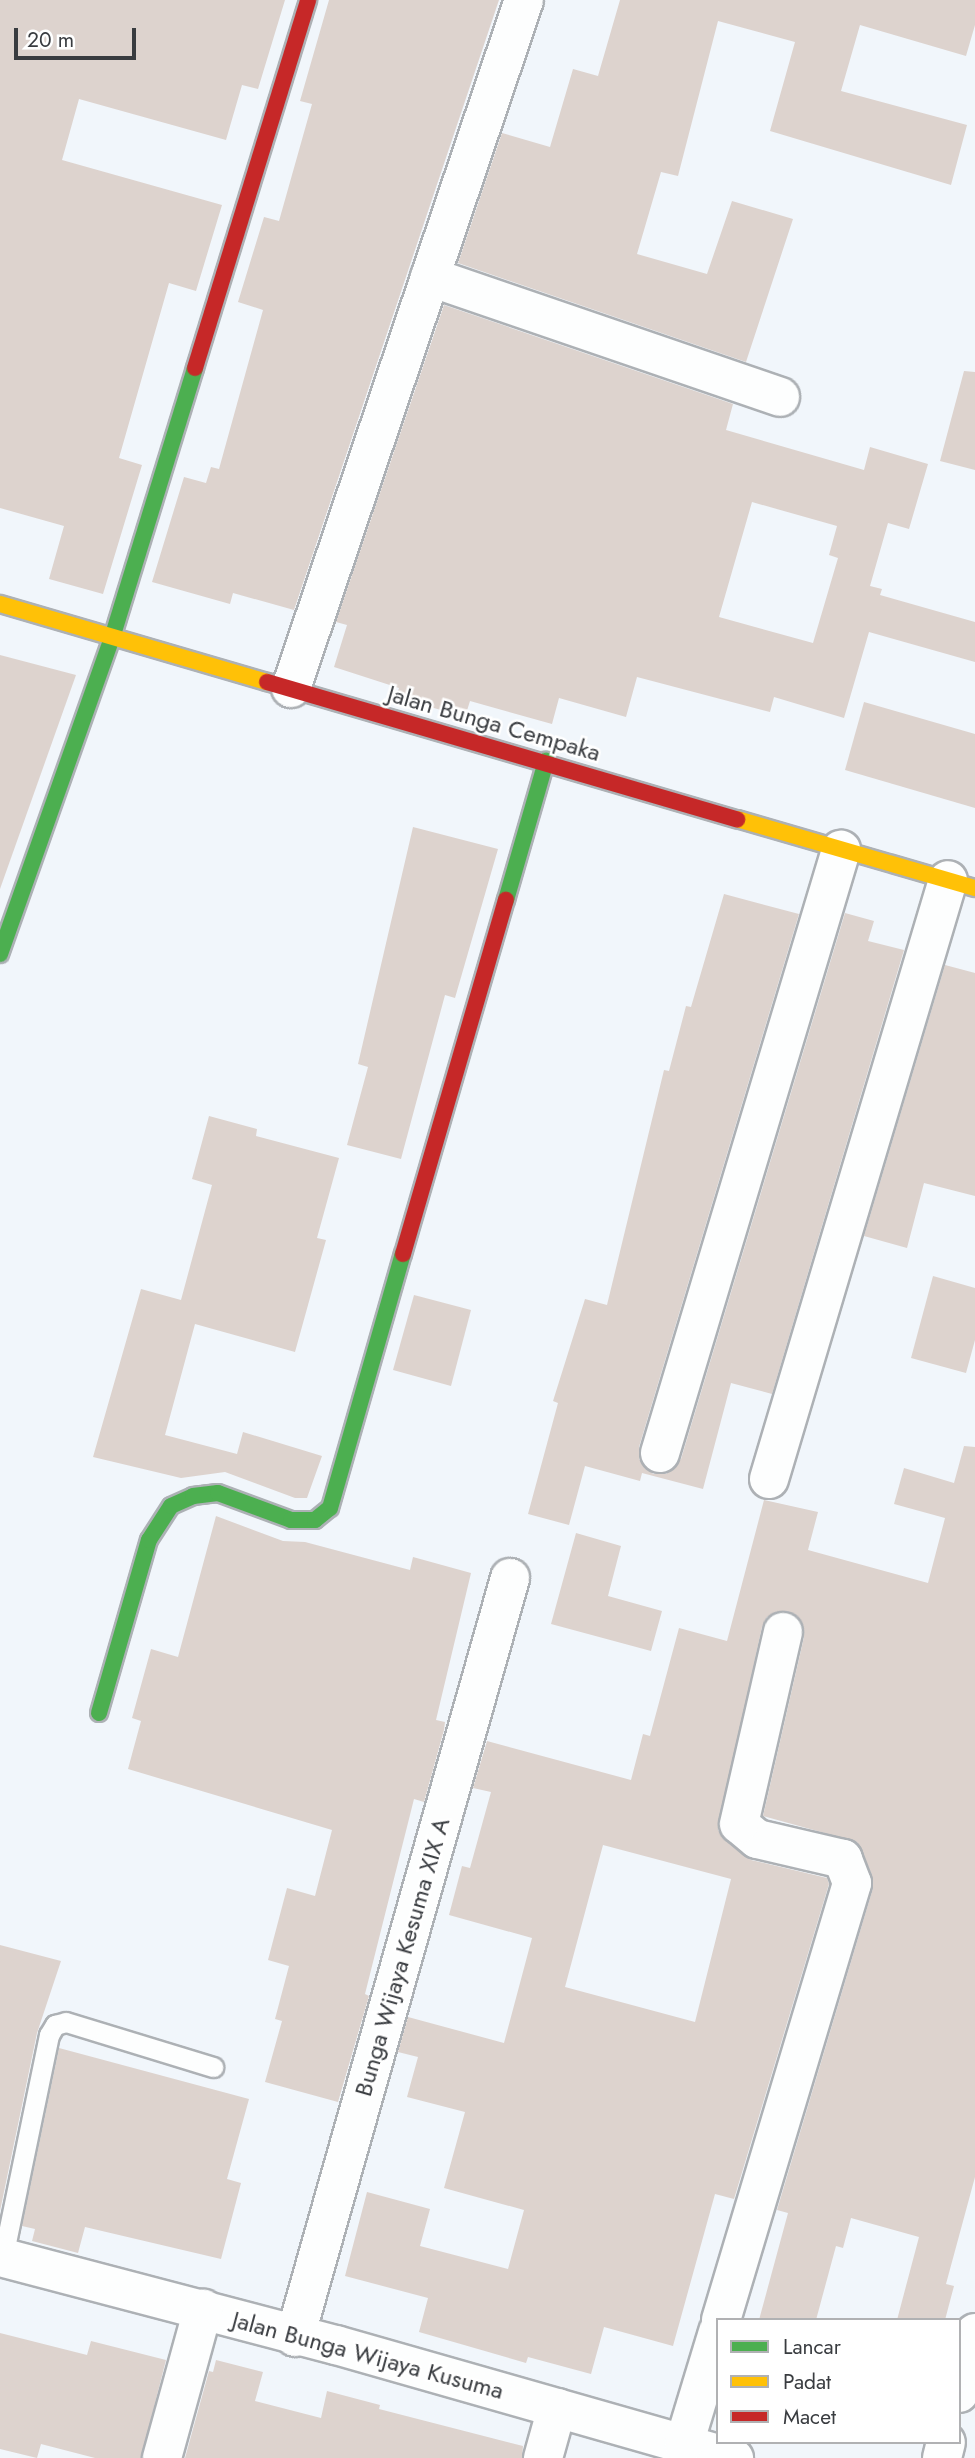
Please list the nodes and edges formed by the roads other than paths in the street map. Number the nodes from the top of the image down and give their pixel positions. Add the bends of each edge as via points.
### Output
1 (308, 0) edge
2 (524, 0) edge
3 (430, 277) junction
4 (780, 397) dead end
5 (0, 604) edge
6 (112, 638) junction
7 (291, 688) junction
8 (547, 761) junction
9 (841, 850) junction
10 (962, 884) edge
11 (0, 954) edge
12 (660, 1452) dead end
13 (768, 1479) dead end
14 (510, 1578) dead end
15 (783, 1633) dead end
16 (99, 1713) dead end
17 (213, 2067) dead end
18 (2, 2257) edge
19 (203, 2309) junction
20 (722, 2318) edge
21 (975, 2333) edge
22 (295, 2337) junction
23 (716, 2339) edge
24 (961, 2386) edge
25 (557, 2408) junction
26 (684, 2444) junction
27 (162, 2458) edge
28 (543, 2458) edge
29 (734, 2458) edge

1 - 6 street
2 - 3 street
3 - 4 street
3 - 7 street
5 - 6 street, Jalan Bunga Cempaka
6 - 7 street, Jalan Bunga Cempaka
6 - 11 street
7 - 8 street, Jalan Bunga Cempaka
8 - 9 street, Jalan Bunga Cempaka
8 - 16 street via 330,1508 315,1520 291,1520 218,1493 193,1496 171,1506 149,1540
9 - 10 street, Jalan Bunga Cempaka
9 - 12 street
10 - 13 street
14 - 22 street, Bunga Wijaya Kesuma XIX A
15 - 20 street via 739,1824 757,1839 843,1858 852,1883
17 - 18 lane via 66,2022 55,2025 49,2035
18 - 19 street, Jalan Bunga Wijaya Kusuma
19 - 22 street, Jalan Bunga Wijaya Kusuma
19 - 27 street
21 - 24 street
22 - 25 street, Jalan Bunga Wijaya Kusuma
23 - 26 street
25 - 26 street, Jalan Bunga Wijaya Kusuma
25 - 28 street
26 - 29 street, Jalan Bunga Wijaya Kusuma

